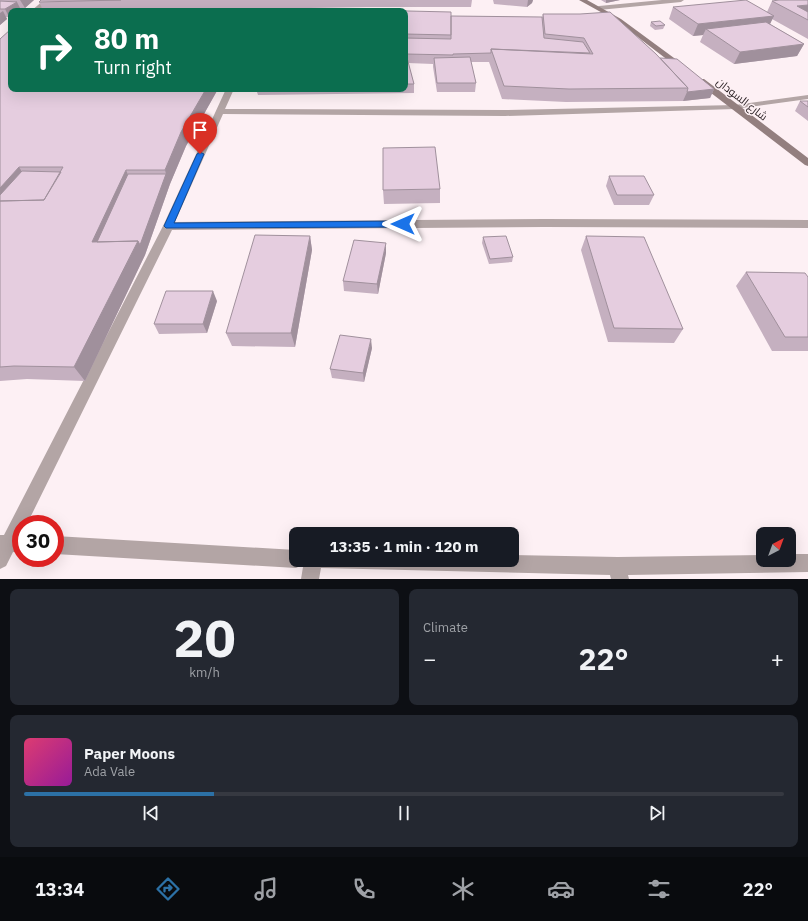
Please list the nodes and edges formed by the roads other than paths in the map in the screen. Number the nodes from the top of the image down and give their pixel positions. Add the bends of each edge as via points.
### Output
1 (48, 0) edge
2 (582, 0) edge
3 (681, 0) edge
4 (38, 8) edge
5 (599, 8) junction
6 (603, 20) edge
7 (619, 20) junction
8 (228, 92) edge
9 (808, 97) edge
10 (735, 107) junction
11 (219, 111) junction
12 (808, 163) edge
13 (808, 224) edge
14 (168, 226) junction
15 (10, 543) edge
16 (64, 546) edge
17 (289, 559) edge
18 (0, 560) edge
19 (808, 563) edge
20 (312, 567) edge
21 (495, 567) edge
22 (619, 572) edge
23 (310, 579) edge

1 - 4 street
2 - 5 main road, شارع السودان
3 - 5 street
5 - 7 main road, شارع السودان
6 - 7 street
7 - 10 main road, شارع السودان
8 - 11 street
9 - 10 street
10 - 11 street via 505,113
10 - 12 main road, شارع السودان
11 - 14 street
13 - 14 street
14 - 15 street
15 - 18 street
16 - 17 street
19 - 22 street
20 - 23 street
21 - 22 street

